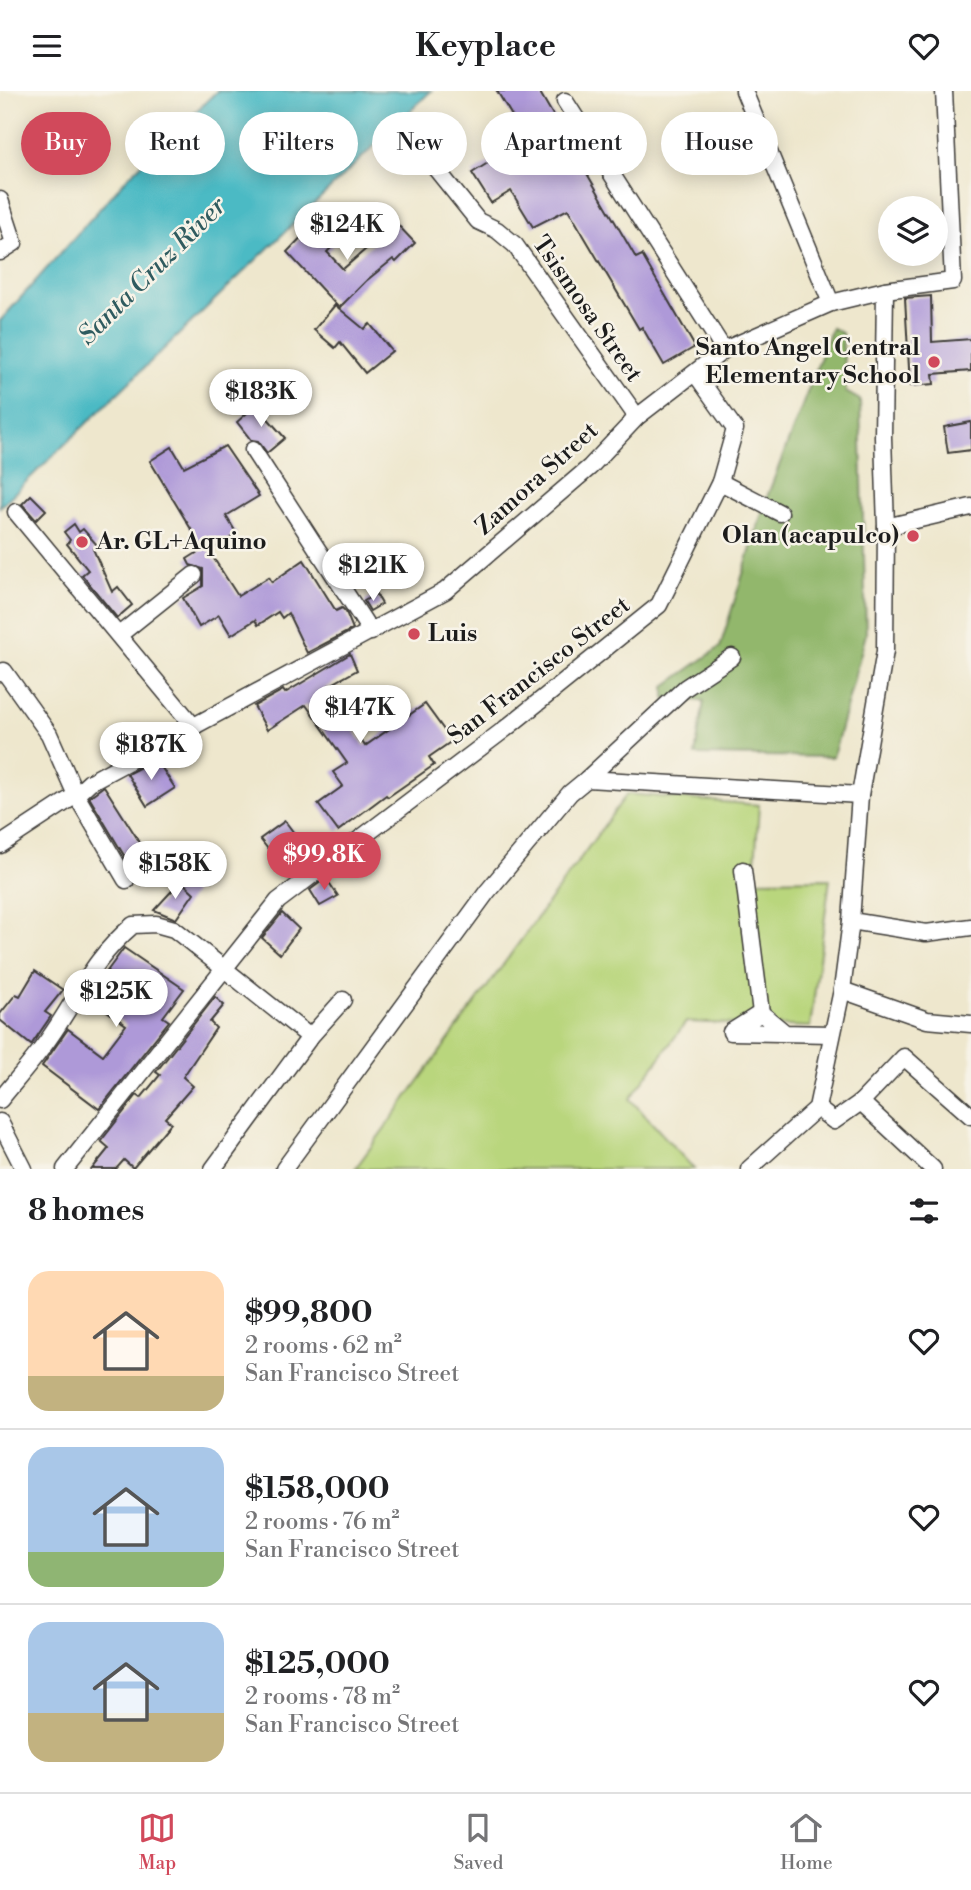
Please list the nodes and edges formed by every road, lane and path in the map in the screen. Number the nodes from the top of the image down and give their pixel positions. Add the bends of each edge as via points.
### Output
1 (744, 91) edge
2 (944, 91) edge
3 (565, 101) dead end
4 (441, 175) edge
5 (0, 200) edge
6 (0, 252) edge
7 (885, 290) junction
8 (831, 303) junction
9 (724, 350) junction
10 (695, 373) junction
11 (637, 418) junction
12 (253, 450) dead end
13 (720, 482) junction
14 (971, 507) edge
15 (16, 512) dead end
16 (780, 513) dead end
17 (886, 527) junction
18 (194, 575) dead end
19 (371, 632) junction
20 (119, 635) junction
21 (732, 657) dead end
22 (0, 673) edge
23 (194, 727) junction
24 (587, 779) junction
25 (76, 795) junction
26 (860, 795) junction
27 (0, 845) edge
28 (743, 870) dead end
29 (126, 880) dead end
30 (851, 921) junction
31 (971, 927) edge
32 (224, 972) junction
33 (842, 990) junction
34 (343, 1000) dead end
35 (761, 1013) junction
36 (969, 1026) edge
37 (785, 1033) junction
38 (832, 1034) junction
39 (310, 1037) junction
40 (0, 1100) edge
41 (861, 1102) junction
42 (817, 1108) junction
43 (971, 1116) edge
44 (0, 1122) edge
45 (24, 1169) edge
46 (65, 1169) edge
47 (213, 1169) edge
48 (284, 1169) edge
49 (749, 1169) edge
50 (933, 1169) edge

1 - 8 street
2 - 7 street, Zamora Street via 953,281
3 - 9 street
4 - 11 street, Tsismosa Street via 478,221 515,245
5 - 6 street via 15,243
7 - 8 street, Zamora Street
7 - 17 street
8 - 9 street, Zamora Street
9 - 10 street, Zamora Street
10 - 11 street, Zamora Street
10 - 13 street, San Francisco Street via 735,429
11 - 19 street, Zamora Street via 590,467 445,591
12 - 19 street
13 - 16 street
13 - 32 street, San Francisco Street via 659,605 278,901
14 - 17 street
15 - 20 street
17 - 26 street via 885,651
18 - 20 street
19 - 23 street, Zamora Street
20 - 23 street
21 - 24 street via 685,688
22 - 25 street via 4,671 49,734
23 - 25 street, Zamora Street via 90,782
24 - 26 street
24 - 48 street via 570,793 488,892
25 - 27 street, Zamora Street
25 - 29 street
26 - 30 street
28 - 35 street
30 - 31 street via 926,933
30 - 33 street
32 - 39 street
32 - 40 street via 174,929 133,925 85,977 51,1037
32 - 46 street, San Francisco Street
33 - 36 street via 927,1020
33 - 38 street
34 - 39 street
35 - 37 street
35 - 37 street via 732,1032
37 - 38 street
38 - 42 street
39 - 47 street
41 - 42 street via 834,1121
41 - 43 street via 904,1057
41 - 50 street
42 - 49 street
44 - 45 street

